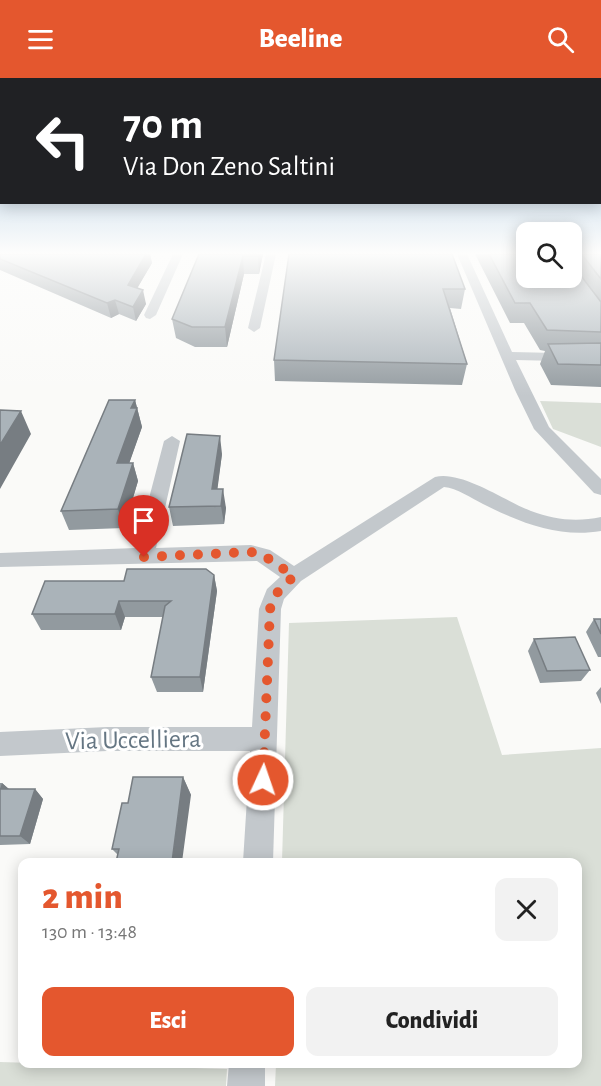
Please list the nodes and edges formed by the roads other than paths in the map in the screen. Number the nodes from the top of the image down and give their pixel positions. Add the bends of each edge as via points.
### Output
1 (156, 301) edge
2 (260, 301) edge
3 (483, 301) edge
4 (150, 315) dead end
5 (254, 328) dead end
6 (508, 356) junction
7 (601, 358) edge
8 (542, 429) junction
9 (172, 441) dead end
10 (601, 470) edge
11 (601, 488) edge
12 (601, 504) edge
13 (601, 524) edge
14 (144, 557) junction
15 (0, 560) edge
16 (294, 576) junction
17 (265, 739) junction
18 (0, 744) edge
19 (258, 858) edge
20 (247, 1068) edge
21 (246, 1086) edge

1 - 4 street
2 - 5 street
3 - 6 street
6 - 7 street
6 - 8 street
8 - 10 street via 572,454
8 - 11 street
9 - 14 street
11 - 12 street
13 - 16 street via 567,528 528,516 453,482 441,481
14 - 15 street
14 - 16 street via 251,552 263,555
16 - 17 street via 275,595 270,609
17 - 18 street, Via Uccelliera
17 - 19 street
20 - 21 street

